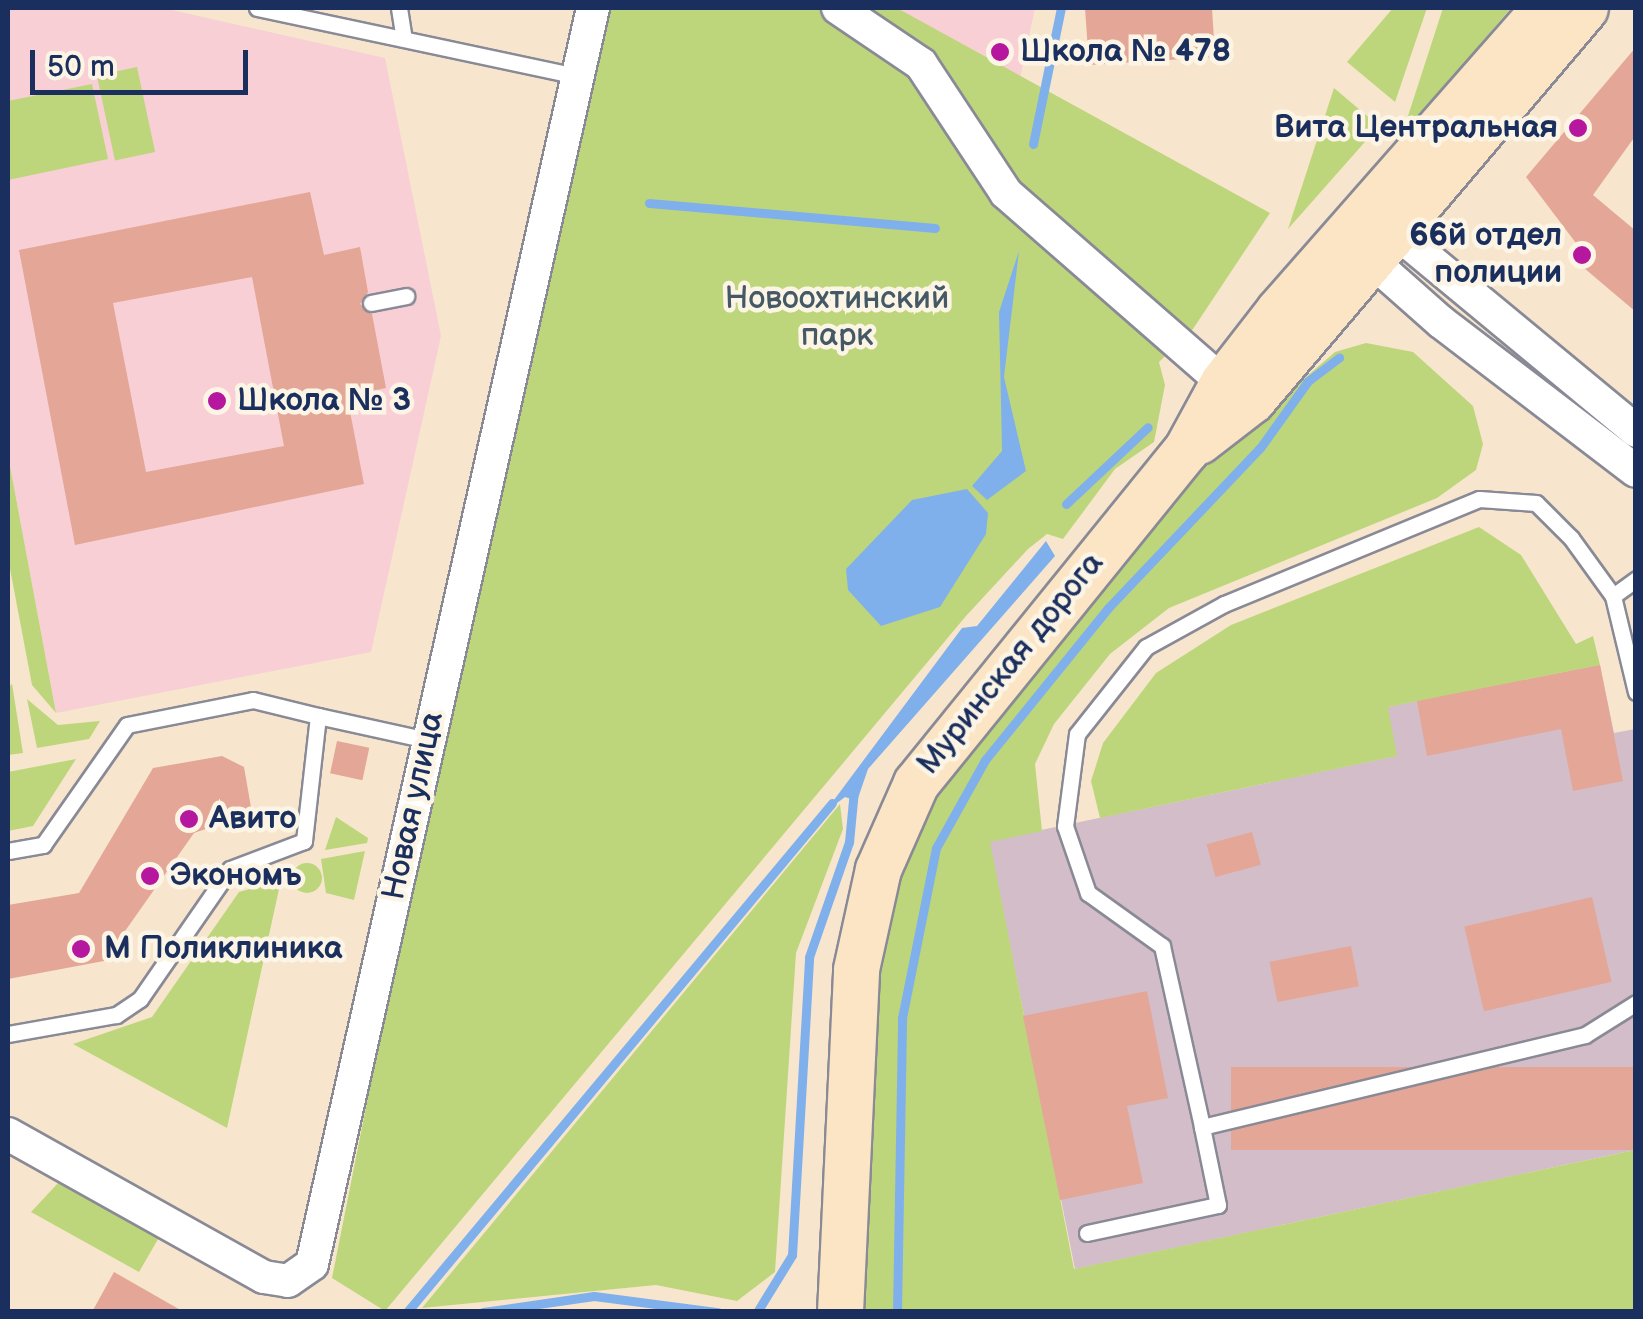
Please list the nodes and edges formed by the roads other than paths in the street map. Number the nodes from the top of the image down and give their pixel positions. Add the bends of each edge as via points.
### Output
1 (258, 8) edge
2 (399, 8) edge
3 (593, 8) edge
4 (838, 8) edge
5 (1544, 8) edge
6 (1586, 8) edge
7 (404, 39) junction
8 (577, 76) junction
9 (1375, 239) junction
10 (406, 296) dead end
11 (370, 304) dead end
12 (1222, 382) junction
13 (1636, 431) edge
14 (1186, 450) junction
15 (1636, 471) edge
16 (1636, 579) edge
17 (1613, 596) junction
18 (1636, 692) edge
19 (318, 716) junction
20 (427, 740) junction
21 (8, 851) edge
22 (1636, 1004) edge
23 (8, 1034) edge
24 (1202, 1127) junction
25 (8, 1134) edge
26 (1087, 1233) dead end
27 (839, 1256) junction
28 (816, 1312) edge
29 (840, 1312) edge

1 - 7 lane
2 - 7 lane
3 - 8 street, Новая улица
4 - 12 street via 921,64 1006,194
5 - 9 street, Муринская дорога
6 - 9 street, Муринская дорога
7 - 8 lane
8 - 20 street, Новая улица
9 - 12 street, Муринская дорога
9 - 13 street
9 - 14 street, Муринская дорога via 1252,400
9 - 15 street
10 - 11 lane
12 - 14 street, Муринская дорога
14 - 27 street, Муринская дорога via 941,744 893,830 856,970
16 - 17 lane
17 - 18 lane
17 - 24 lane via 1536,503 1479,500 1224,604 1146,647 1103,692 1066,771 1065,826 1088,892 1162,946
19 - 20 lane
19 - 21 lane via 253,700 126,725 43,844
19 - 23 lane via 304,840 230,869 140,1000 116,1014
20 - 25 street, Новая улица via 312,1264 302,1277 264,1277
22 - 24 lane via 1585,1034
24 - 26 lane via 1218,1205
27 - 28 street, Муринская дорога
27 - 29 street, Муринская дорога

